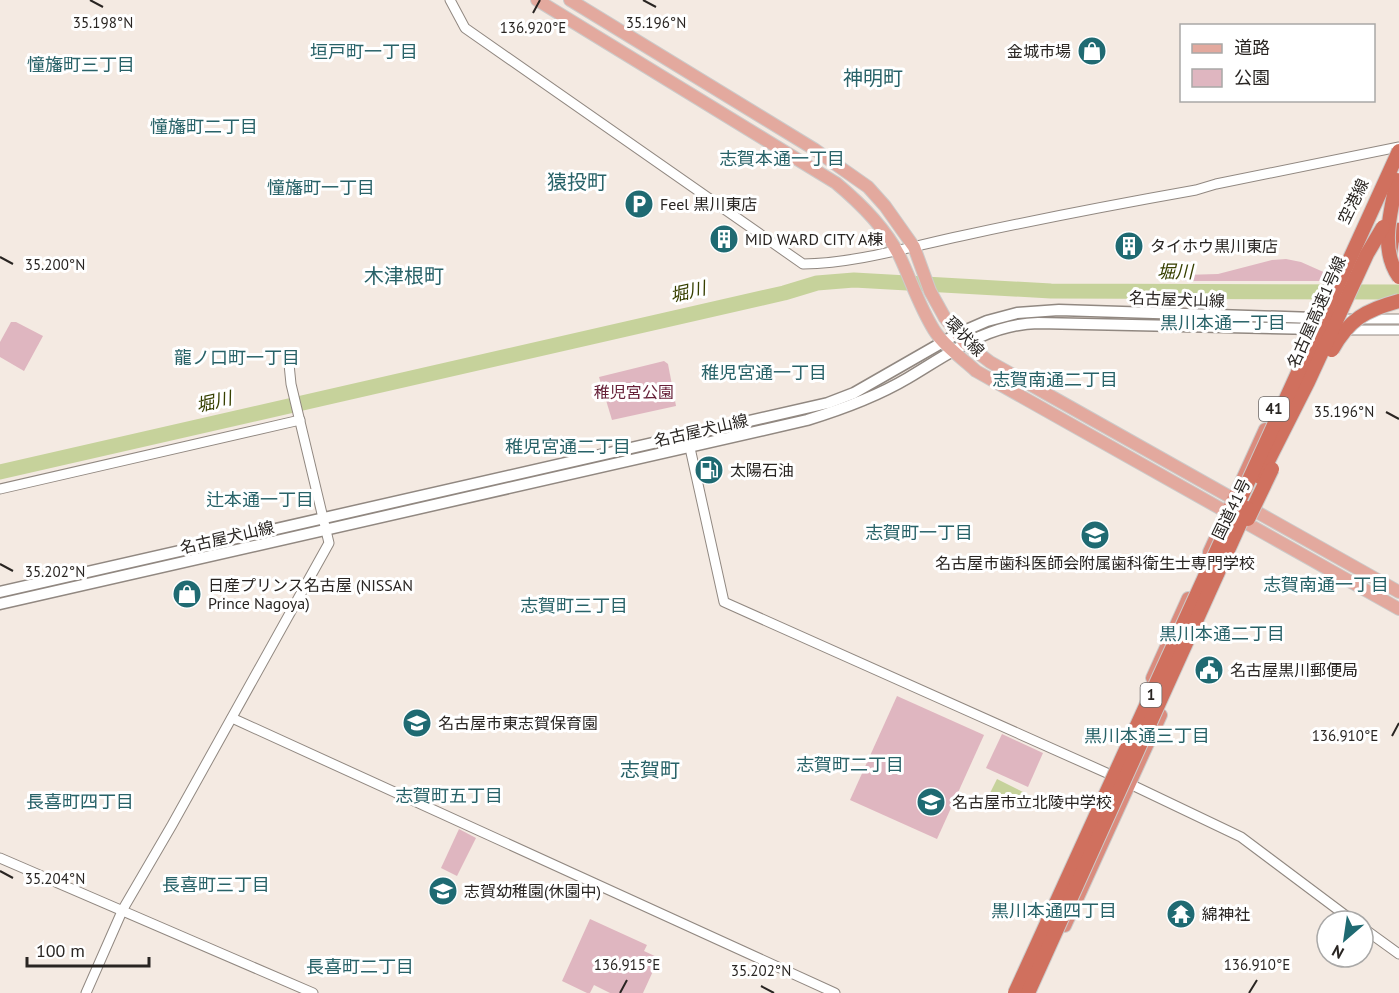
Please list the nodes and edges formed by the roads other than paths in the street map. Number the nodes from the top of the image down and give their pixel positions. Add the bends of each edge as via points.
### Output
1 (450, 0) edge
2 (537, 0) edge
3 (570, 0) edge
4 (1398, 147) edge
5 (1399, 171) edge
6 (1399, 184) edge
7 (1399, 215) edge
8 (1399, 231) edge
9 (914, 247) junction
10 (897, 252) junction
11 (1358, 271) joint
12 (1335, 274) joint
13 (1399, 278) edge
14 (1399, 301) edge
15 (1399, 319) edge
16 (1313, 323) junction
17 (1332, 325) junction
18 (1399, 330) edge
19 (961, 338) junction
20 (948, 346) junction
21 (289, 364) dead end
22 (298, 416) junction
23 (685, 436) junction
24 (690, 448) junction
25 (0, 489) edge
26 (1229, 505) junction
27 (1250, 509) junction
28 (1244, 521) junction
29 (326, 525) junction
30 (1229, 536) junction
31 (0, 592) edge
32 (1399, 592) edge
33 (0, 604) edge
34 (1399, 609) edge
35 (232, 718) junction
36 (1109, 774) junction
37 (1130, 784) junction
38 (0, 858) edge
39 (123, 909) junction
40 (1337, 909) edge
41 (1375, 937) edge
42 (1399, 954) edge
43 (86, 993) edge
44 (313, 993) edge
45 (835, 993) edge
46 (1009, 993) edge
47 (1015, 993) edge
48 (1028, 993) edge
49 (1035, 993) edge

1 - 10 street via 465,28 803,264
2 - 10 main road, 環状線 via 836,183 871,215
3 - 9 main road, 環状線 via 851,173 885,206
4 - 9 street
4 - 12 highway, 空港線 / 41
4 - 30 highway, 名古屋高速1号線 / 1, bridge
5 - 13 highway, bridge via 1388,237 1390,259
5 - 30 highway, 名古屋高速1号線 / 1, bridge
6 - 11 highway, 空港線 / 41
7 - 30 highway, bridge via 1383,227 1371,247
8 - 13 highway, bridge via 1389,251
9 - 10 street
9 - 19 main road, 環状線 via 930,291
10 - 20 main road, 環状線 via 934,331
11 - 17 highway, 国道41号 / 41, bridge
12 - 16 highway, 国道41号 / 41
14 - 30 highway, bridge via 1365,312 1341,333 1245,524
15 - 17 street
16 - 17 main road, 名古屋犬山線
16 - 19 main road, 名古屋犬山線 via 1059,310 1002,316
16 - 26 highway, 国道41号 / 41
17 - 18 street
17 - 27 highway, 国道41号 / 41
19 - 20 main road, 名古屋犬山線
19 - 26 main road, 環状線 via 1014,377
20 - 23 main road, 名古屋犬山線 via 828,403
20 - 24 main road, 名古屋犬山線 via 909,378 860,403
20 - 26 main road, 環状線 via 999,385
21 - 22 street
22 - 25 street
22 - 29 street
23 - 24 street
23 - 29 main road, 名古屋犬山線 via 539,468
24 - 29 main road, 名古屋犬山線
24 - 36 street via 724,602
26 - 27 main road, 環状線
26 - 28 main road, 環状線
26 - 36 highway, 国道41号 / 41
27 - 28 highway, 国道41号 / 41
27 - 32 main road, 環状線
28 - 34 main road, 環状線
28 - 37 highway, 国道41号 / 41 via 1210,587 1195,636
29 - 31 main road, 名古屋犬山線
29 - 33 main road, 名古屋犬山線
29 - 35 street via 329,543
30 - 47 highway, 1, bridge
30 - 48 highway, 1, bridge
35 - 39 street
35 - 45 street
36 - 37 street
36 - 46 highway, 国道41号 / 41
37 - 40 street via 1241,837
37 - 49 highway, 国道41号 / 41
38 - 39 street
39 - 43 street
39 - 44 street
41 - 42 street

